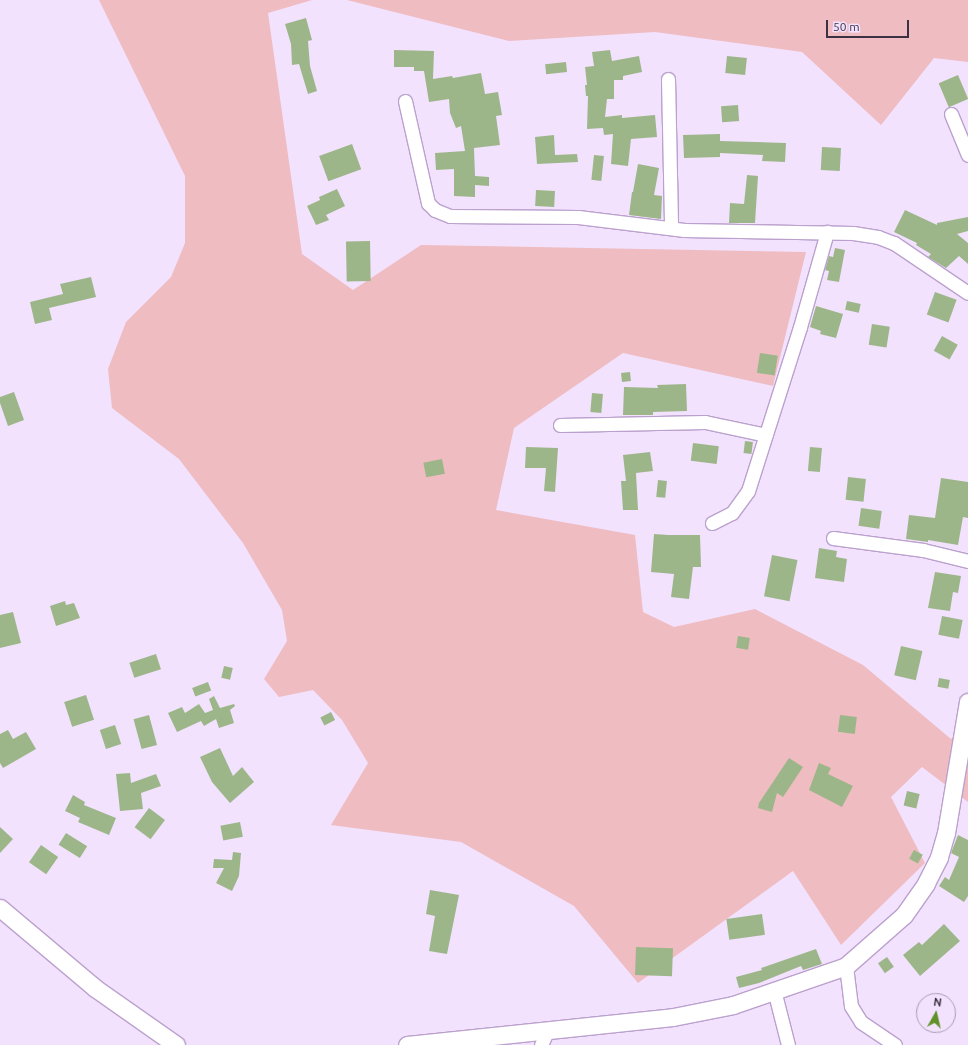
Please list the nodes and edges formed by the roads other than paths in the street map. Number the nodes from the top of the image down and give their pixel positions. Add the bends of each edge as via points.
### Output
1 (668, 79) dead end
2 (405, 101) dead end
3 (951, 114) dead end
4 (968, 155) edge
5 (671, 228) junction
6 (827, 232) junction
7 (968, 293) edge
8 (560, 425) dead end
9 (766, 435) junction
10 (712, 523) dead end
11 (833, 538) dead end
12 (968, 561) edge
13 (968, 702) edge
14 (0, 908) edge
15 (846, 966) junction
16 (774, 990) junction
17 (548, 1030) junction
18 (176, 1045) edge
19 (407, 1045) edge
20 (540, 1045) edge
21 (788, 1045) edge
22 (894, 1045) edge

1 - 5 street
2 - 5 street via 428,203 435,210 450,216 578,217
3 - 4 street
5 - 6 street
6 - 7 street via 878,237 894,243
6 - 9 street
8 - 9 street via 705,422
9 - 10 street via 748,491 732,513
11 - 12 street via 923,550
13 - 15 street via 946,833 939,857 926,883 904,915
14 - 18 street via 95,988
15 - 16 street
15 - 22 street via 852,1006 861,1022
16 - 17 street via 733,1005 673,1017
16 - 21 street
17 - 19 street
17 - 20 street

